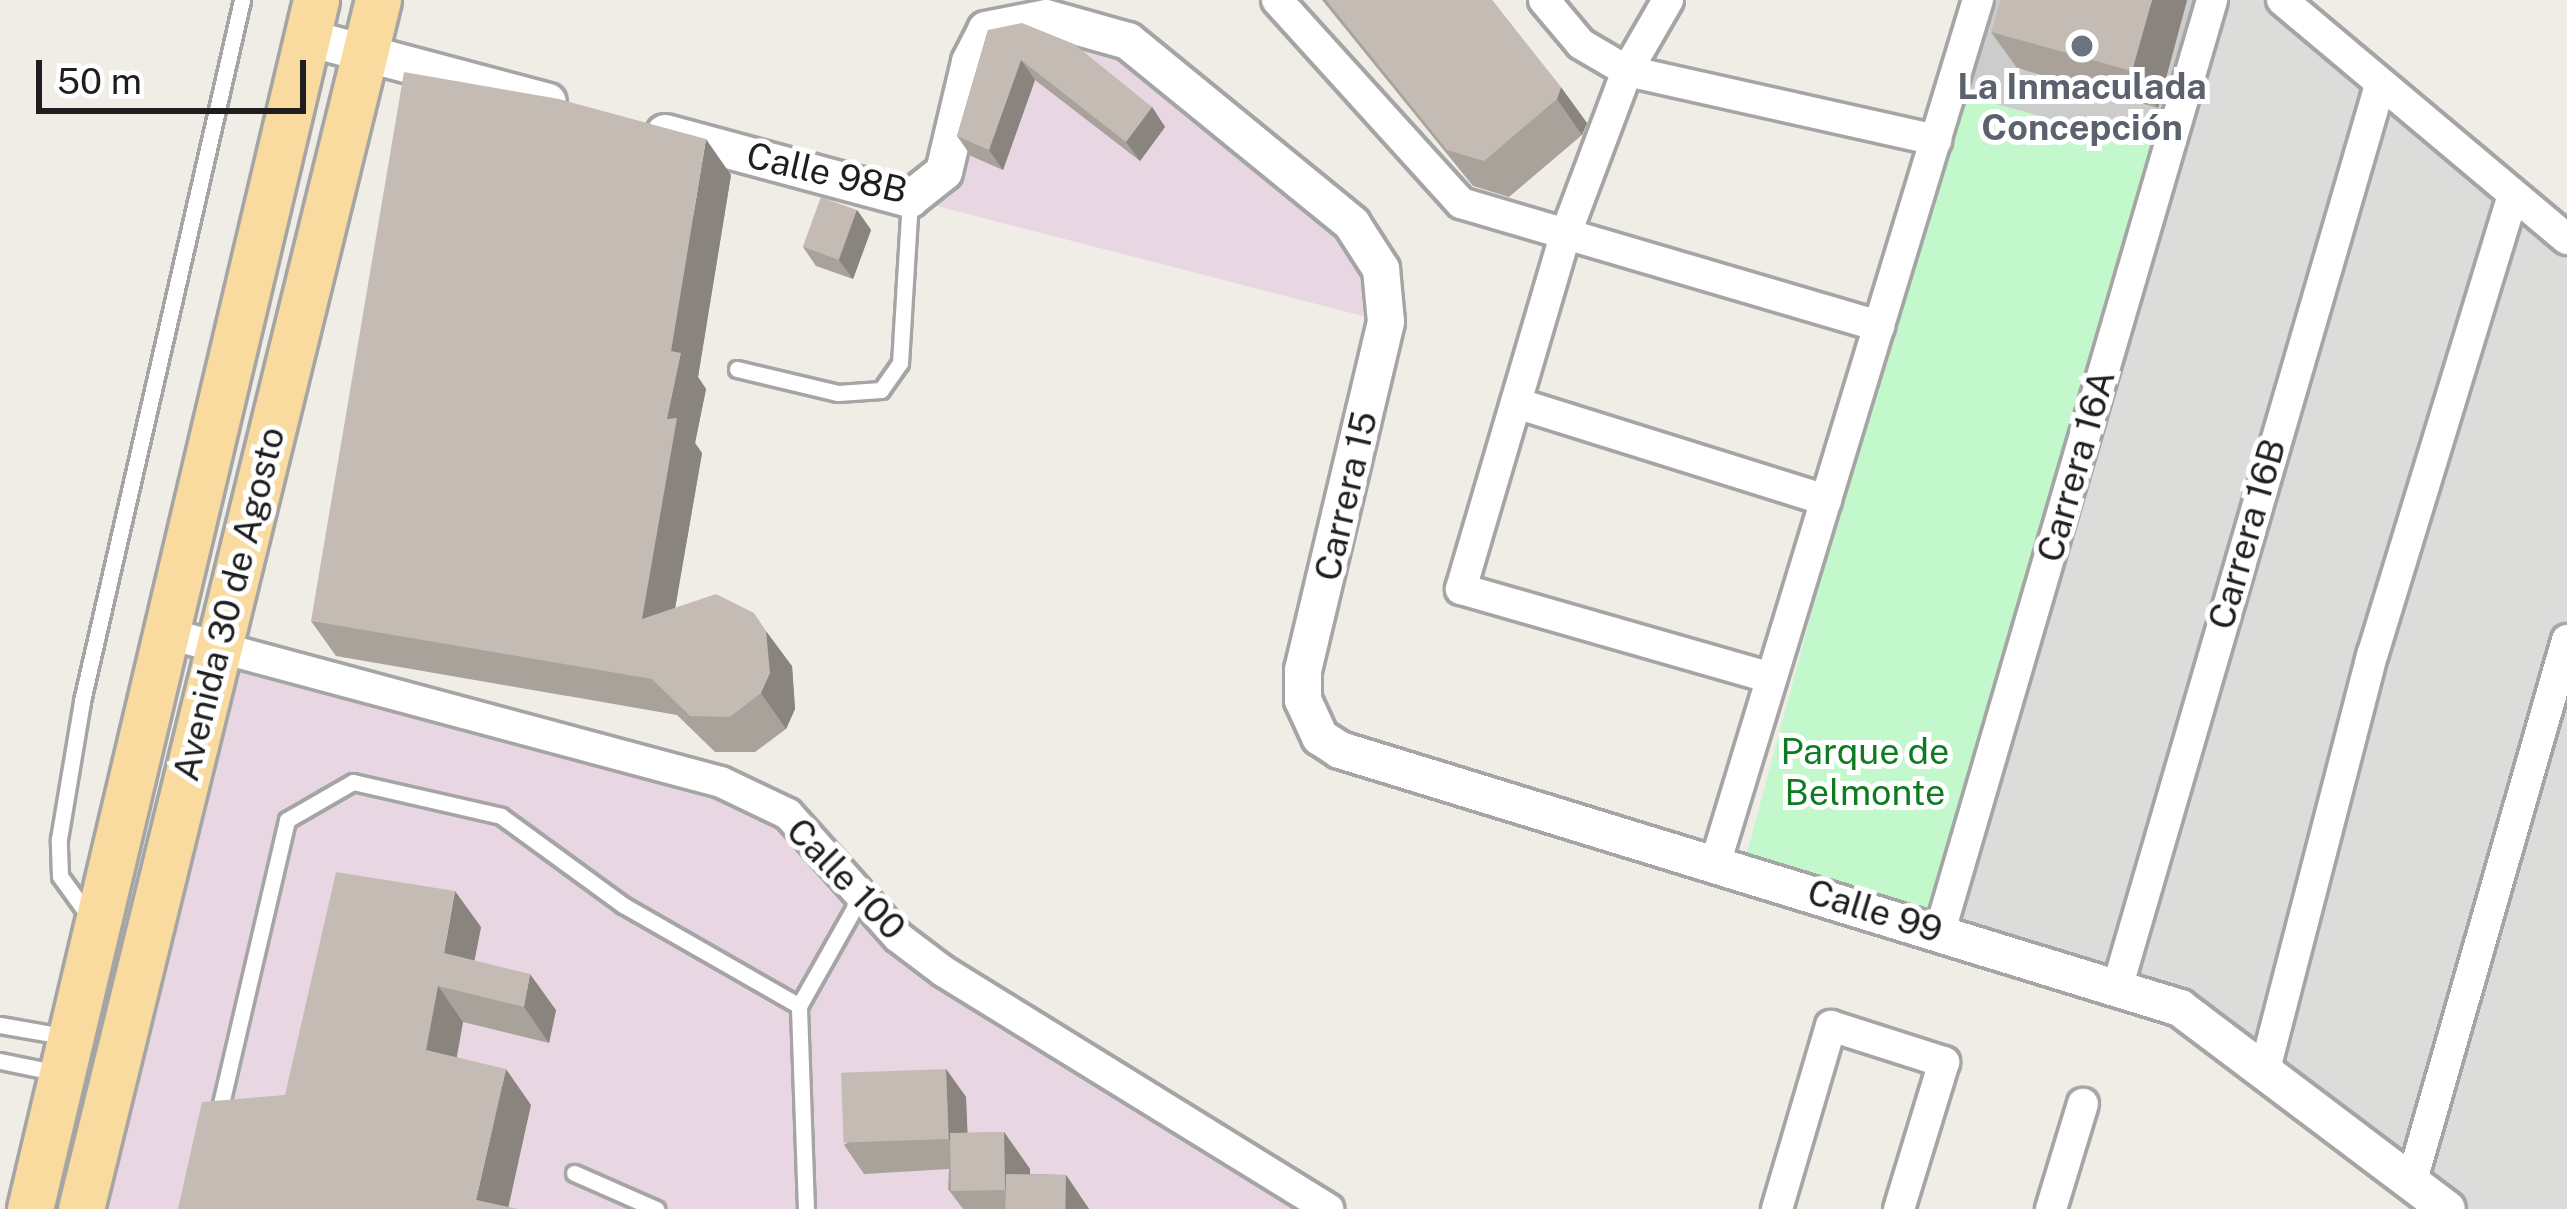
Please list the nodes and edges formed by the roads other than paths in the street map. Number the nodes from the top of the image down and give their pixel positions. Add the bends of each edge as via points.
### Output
1 (242, 0) edge
2 (378, 0) edge
3 (1277, 0) edge
4 (1544, 0) edge
5 (1668, 0) edge
6 (1978, 0) edge
7 (2212, 0) edge
8 (2282, 0) edge
9 (998, 10) edge
10 (312, 19) edge
11 (367, 52) junction
12 (1627, 71) junction
13 (2380, 85) junction
14 (593, 114) edge
15 (638, 126) edge
16 (1936, 140) junction
17 (2512, 197) junction
18 (910, 200) junction
19 (1564, 239) junction
20 (2567, 239) edge
21 (1386, 322) joint
22 (1879, 326) junction
23 (737, 369) dead end
24 (1516, 403) junction
25 (1826, 500) junction
26 (169, 634) junction
27 (2567, 640) edge
28 (218, 646) junction
29 (1303, 670) joint
30 (1771, 678) junction
31 (1716, 861) junction
32 (861, 896) junction
33 (98, 925) junction
34 (1940, 931) junction
35 (2118, 985) junction
36 (799, 1006) junction
37 (0, 1025) edge
38 (66, 1056) junction
39 (0, 1061) edge
40 (2264, 1073) junction
41 (2083, 1104) dead end
42 (213, 1140) edge
43 (574, 1172) dead end
44 (2411, 1184) junction
45 (30, 1209) edge
46 (81, 1209) edge
47 (656, 1209) edge
48 (806, 1209) edge
49 (1329, 1209) edge
50 (1777, 1209) edge
51 (1899, 1209) edge
52 (2051, 1209) edge
53 (2446, 1209) edge

1 - 33 lane via 82,701 58,839 60,876 74,905
2 - 11 main road, Avenida 30 de Agosto
3 - 19 street via 1461,203
4 - 12 street via 1581,44
5 - 12 street via 1652,40
6 - 16 street
7 - 34 street, Carrera 16A
8 - 13 street
9 - 18 street, Calle 98B via 970,62 944,172
9 - 21 street, Calle 98B via 1094,26 1173,75 1352,224 1381,269
10 - 11 street
10 - 26 main road, Avenida 30 de Agosto
11 - 14 street
11 - 28 main road, Avenida 30 de Agosto
12 - 16 street
12 - 19 street
13 - 17 street
13 - 35 street, Carrera 16B
15 - 18 street, Calle 98B
16 - 22 street
17 - 20 street
17 - 40 street via 2373,653
18 - 23 lane via 900,363 881,390 838,393
19 - 22 street
19 - 24 street
21 - 29 street, Carrera 15
22 - 25 street
24 - 25 street
24 - 30 street via 1461,589
25 - 30 street
26 - 28 street, Calle 100
26 - 33 main road, Avenida 30 de Agosto
27 - 44 street
28 - 32 street, Calle 100 via 722,782 788,814
28 - 46 main road, Avenida 30 de Agosto
29 - 31 street, Calle 99 via 1314,728 1340,750
30 - 31 street
31 - 34 street, Calle 99
32 - 36 lane
32 - 49 street, Calle 100 via 943,971
33 - 38 main road, Avenida 30 de Agosto
34 - 35 street, Calle 99
35 - 40 street, Calle 99 via 2180,1008
36 - 42 lane via 623,905 501,816 353,782 287,820
36 - 48 lane
37 - 38 lane
38 - 39 lane
38 - 45 main road, Avenida 30 de Agosto
40 - 44 street, Calle 99
41 - 52 street
43 - 47 lane
44 - 53 street, Calle 99
50 - 51 street via 1831,1026 1944,1062

